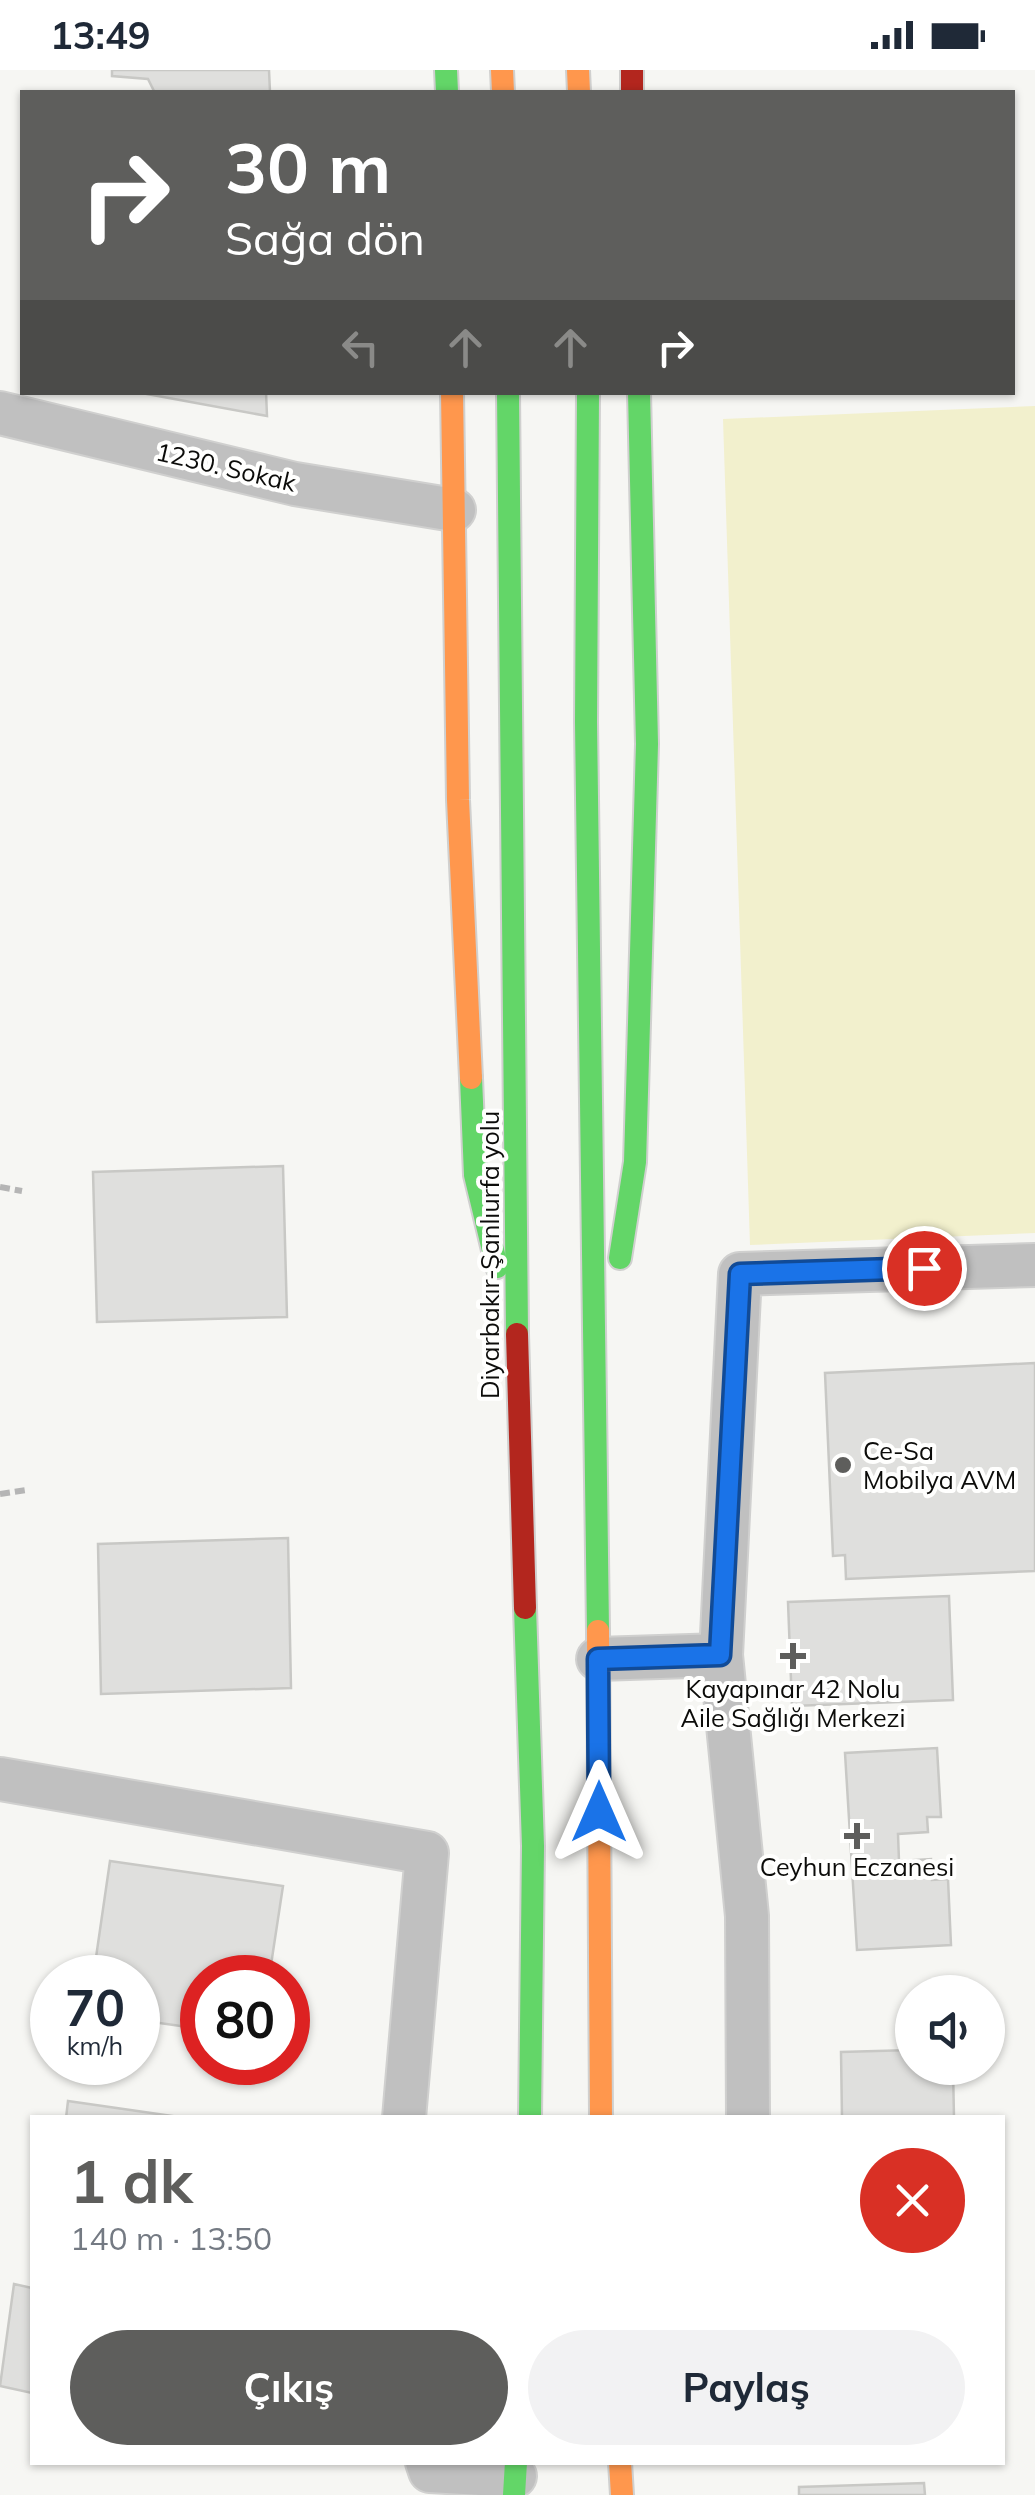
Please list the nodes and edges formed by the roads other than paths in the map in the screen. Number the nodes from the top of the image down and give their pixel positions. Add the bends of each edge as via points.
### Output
1 (452, 395) edge
2 (508, 395) edge
3 (588, 395) edge
4 (639, 395) edge
5 (0, 413) edge
6 (454, 510) junction
7 (1035, 1265) edge
8 (517, 1354) junction
9 (597, 1400) junction
10 (720, 1655) junction
11 (598, 1659) junction
12 (0, 1779) edge
13 (404, 2115) edge
14 (530, 2115) edge
15 (601, 2115) edge
16 (748, 2115) edge
17 (429, 2465) edge
18 (620, 2465) edge
19 (515, 2478) edge
20 (622, 2495) edge

1 - 6 highway
2 - 8 highway, Diyarbakır-Şanlıurfa yolu
3 - 9 highway
4 - 9 highway via 647,744 635,1162
5 - 6 street, 1230. Sokak via 295,484
6 - 8 highway via 458,800 475,1175
7 - 10 street via 740,1274
8 - 14 highway, Diyarbakır-Şanlıurfa yolu via 533,1846
9 - 11 highway
10 - 11 street
10 - 16 street via 747,1916
11 - 15 highway
12 - 13 street via 427,1853
17 - 19 street via 430,2471
18 - 20 highway

